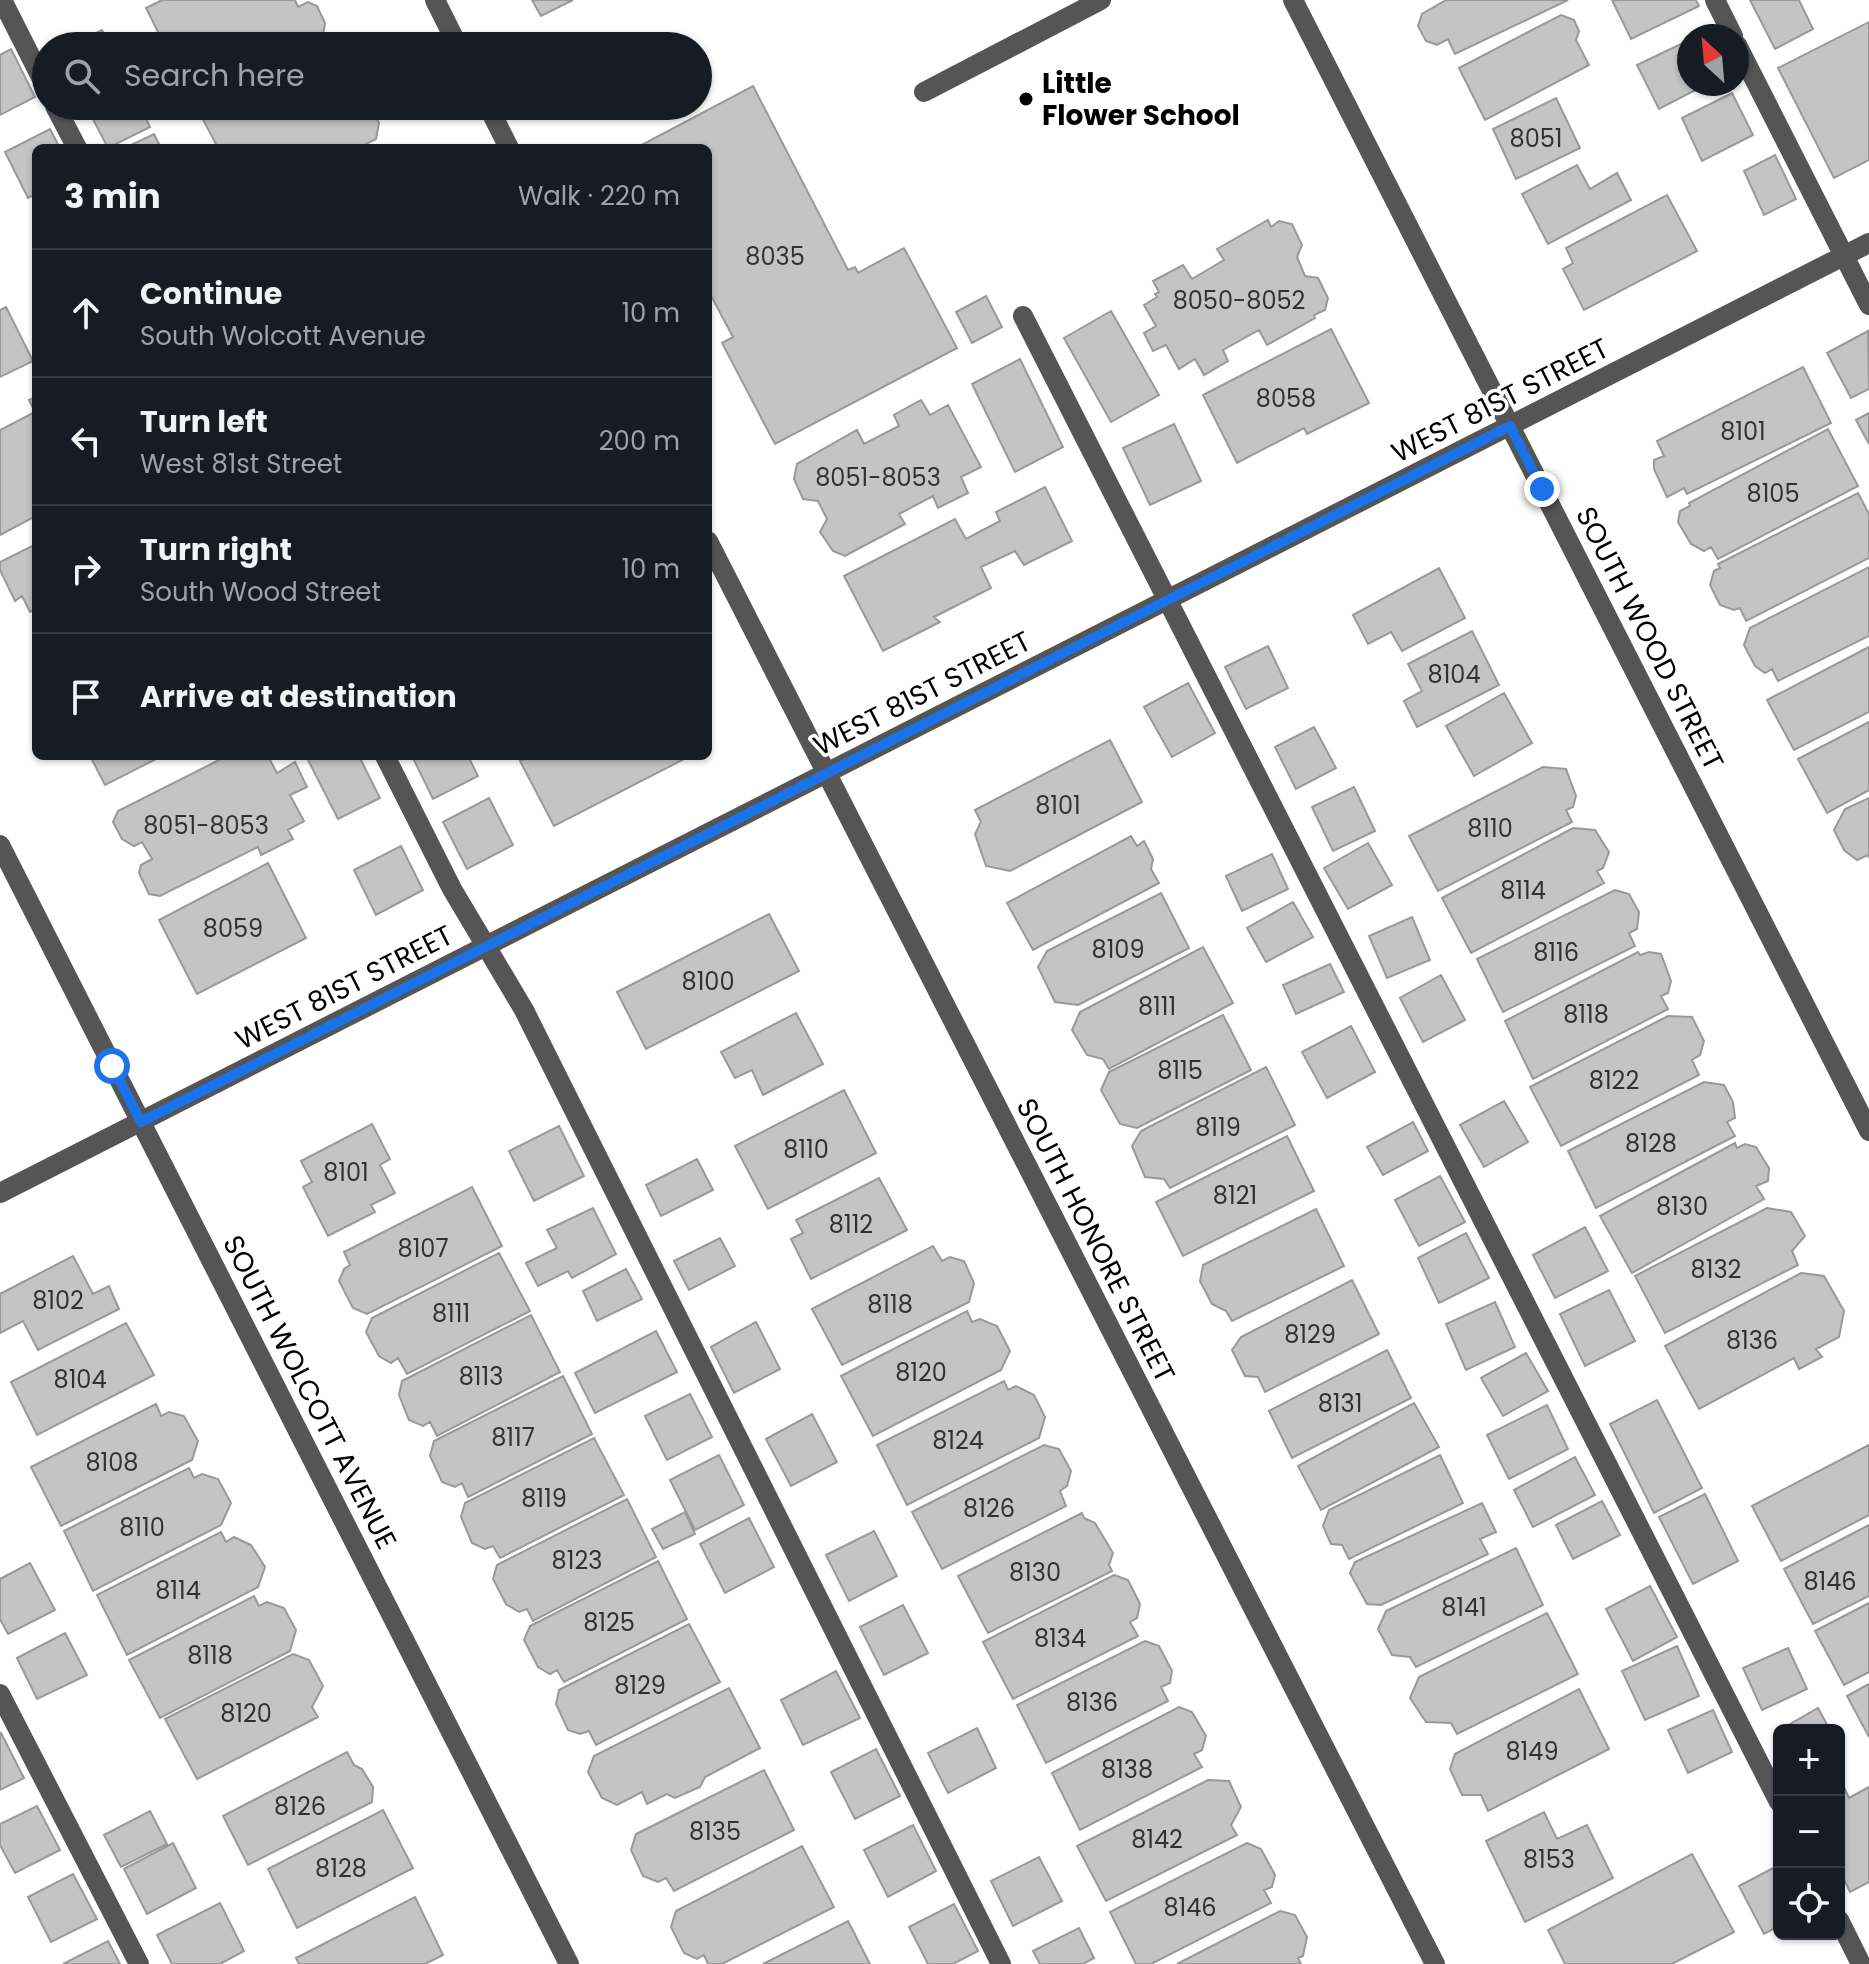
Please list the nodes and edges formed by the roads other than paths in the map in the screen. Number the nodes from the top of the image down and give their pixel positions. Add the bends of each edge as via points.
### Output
1 (2, 0) edge
2 (435, 0) edge
3 (1101, 0) edge
4 (1293, 0) edge
5 (1715, 0) edge
6 (1727, 24) edge
7 (451, 32) edge
8 (32, 59) edge
9 (1749, 69) edge
10 (924, 92) dead end
11 (62, 120) edge
12 (495, 120) edge
13 (75, 144) edge
14 (507, 144) edge
15 (1869, 243) edge
16 (1844, 256) junction
17 (1869, 305) edge
18 (1023, 316) dead end
19 (1510, 426) junction
20 (712, 549) edge
21 (1169, 599) junction
22 (387, 760) edge
23 (826, 773) junction
24 (0, 845) edge
25 (487, 946) junction
26 (141, 1122) junction
27 (1869, 1131) edge
28 (0, 1193) edge
29 (0, 1694) edge
30 (1776, 1796) edge
31 (1845, 1932) edge
32 (139, 1964) edge
33 (569, 1964) edge
34 (1001, 1964) edge
35 (1435, 1964) edge
36 (1861, 1964) edge

1 - 8 street
2 - 7 street
3 - 10 street
4 - 19 street, SOUTH WOOD STREET
5 - 6 street
9 - 16 street
11 - 13 street
12 - 14 street
15 - 16 street, WEST 81ST STREET
16 - 17 street
16 - 19 street, WEST 81ST STREET
18 - 21 street
19 - 21 street, WEST 81ST STREET
19 - 27 street, SOUTH WOOD STREET
20 - 23 street, SOUTH HONORE STREET
21 - 23 street, WEST 81ST STREET
21 - 30 street
22 - 25 street
23 - 25 street, WEST 81ST STREET
23 - 35 street, SOUTH HONORE STREET
24 - 26 street, SOUTH WOLCOTT AVENUE
25 - 26 street, WEST 81ST STREET
25 - 34 street via 524,1010
26 - 28 street, WEST 81ST STREET
26 - 33 street, SOUTH WOLCOTT AVENUE
29 - 32 street
31 - 36 street

